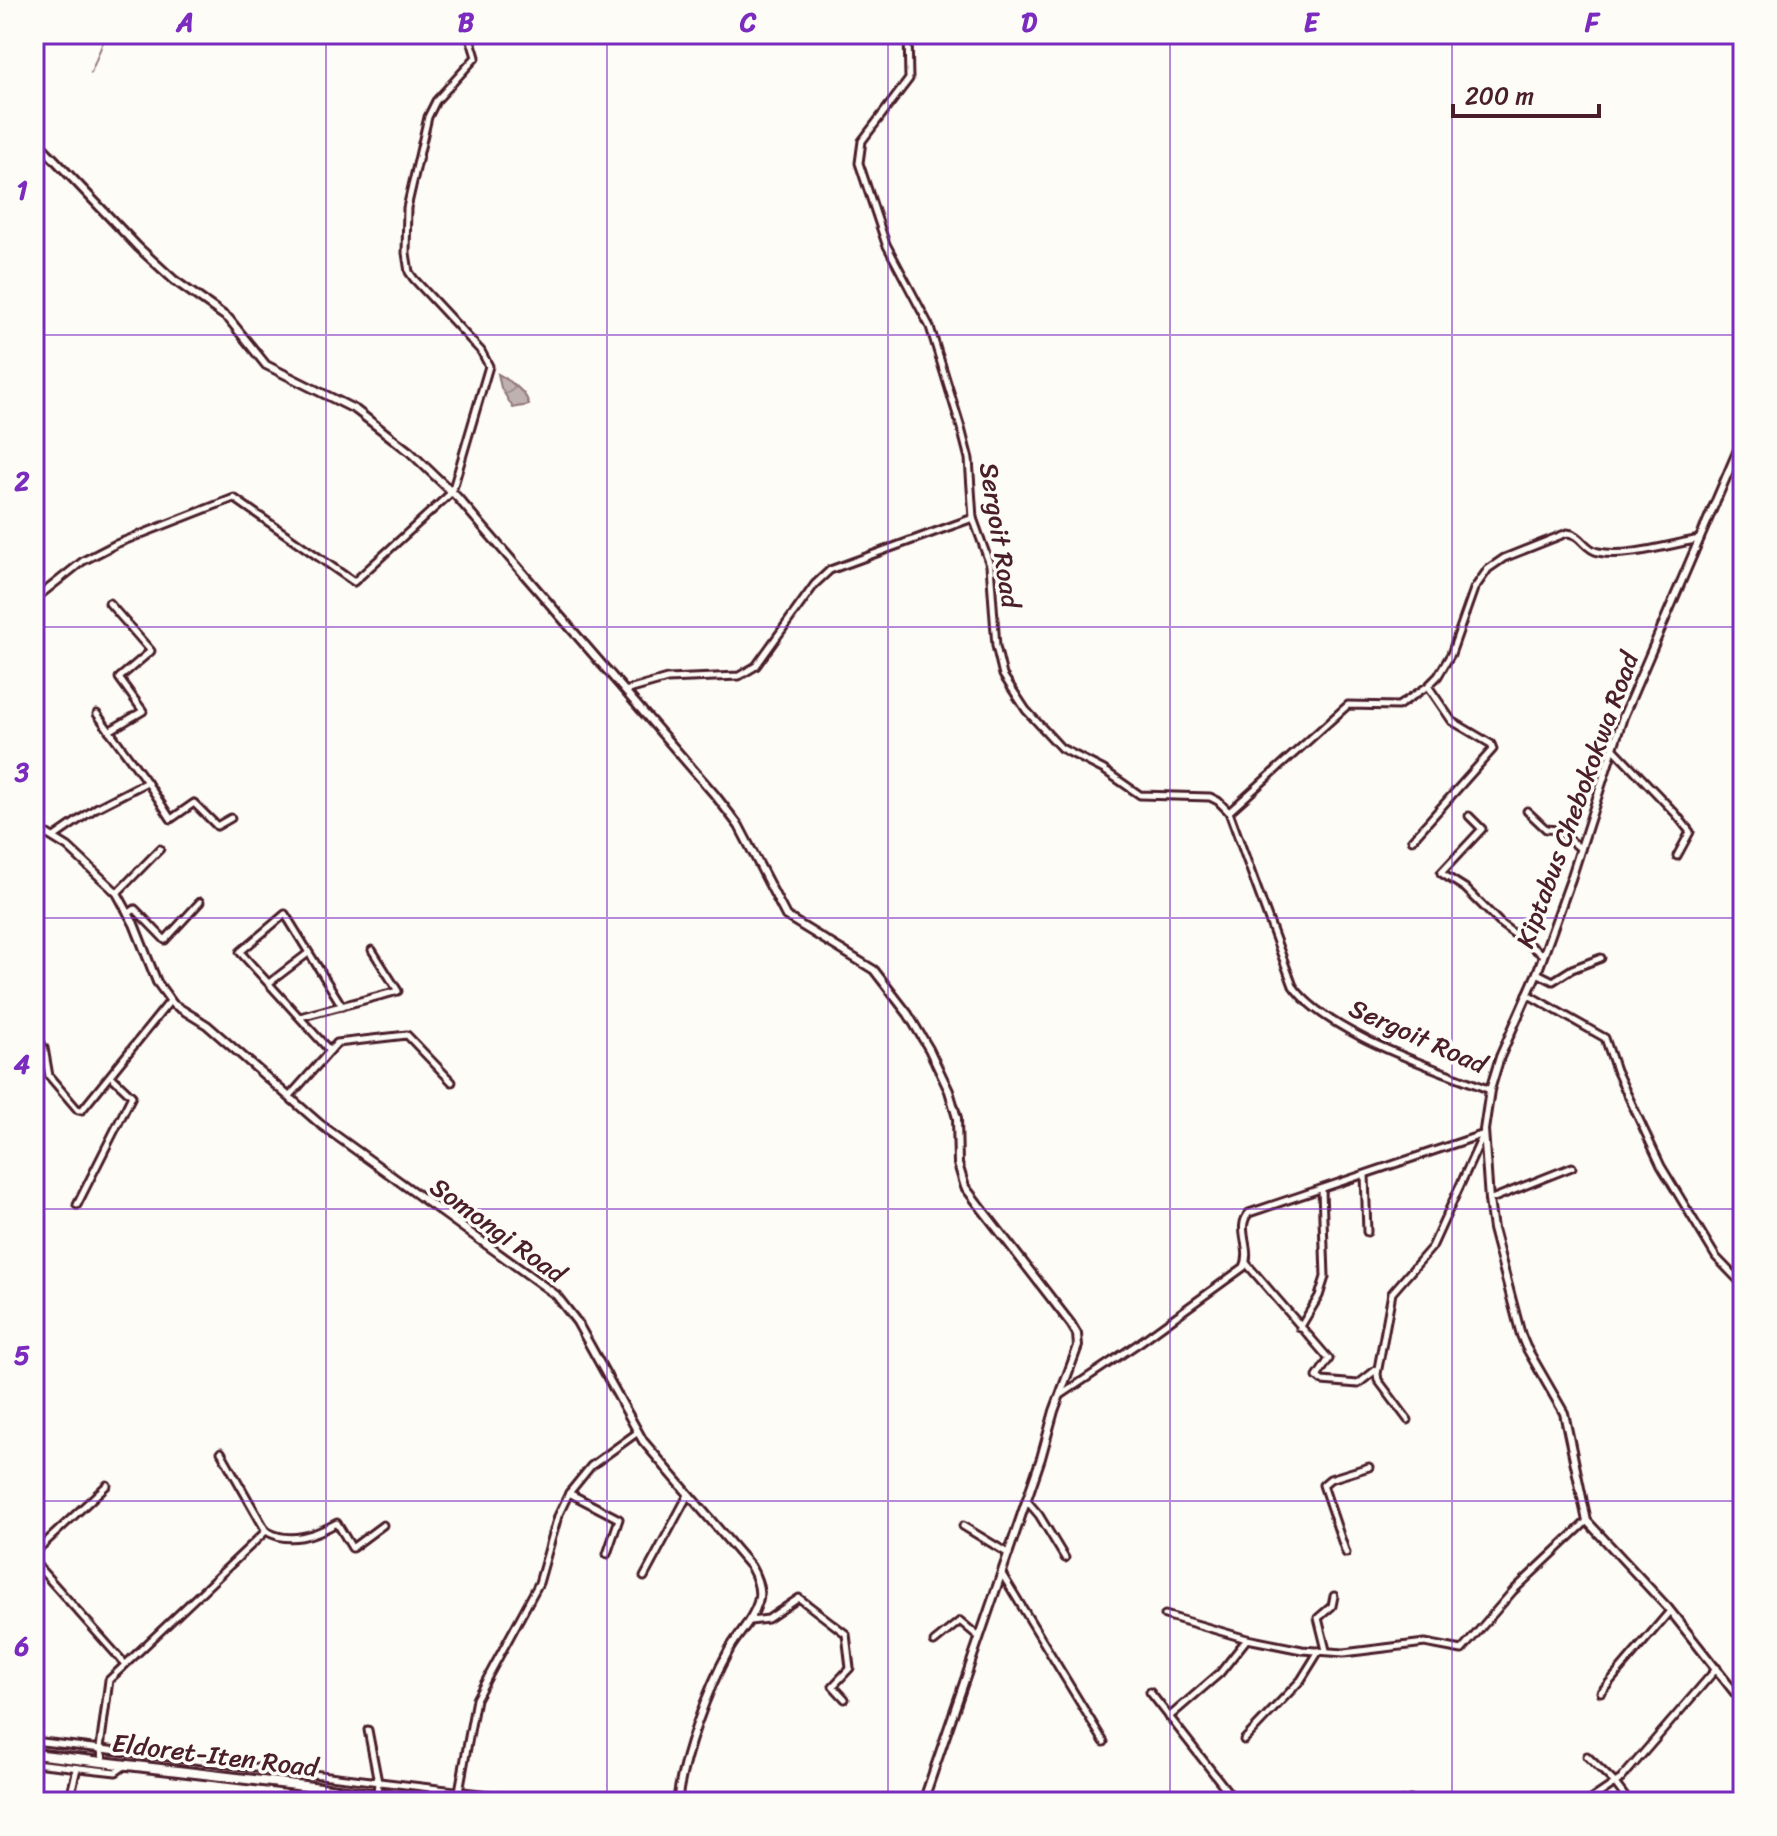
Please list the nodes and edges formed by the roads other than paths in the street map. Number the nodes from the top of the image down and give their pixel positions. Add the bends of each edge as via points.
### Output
1 (469, 34) edge
2 (908, 34) edge
3 (34, 138) edge
4 (1743, 438) edge
5 (452, 492) junction
6 (973, 518) junction
7 (1700, 539) junction
8 (34, 597) edge
9 (109, 603) dead end
10 (1428, 686) junction
11 (625, 691) junction
12 (97, 714) dead end
13 (109, 731) junction
14 (1613, 748) junction
15 (147, 782) junction
16 (1527, 811) dead end
17 (1229, 812) junction
18 (1469, 816) dead end
19 (231, 818) dead end
20 (34, 826) edge
21 (46, 833) junction
22 (54, 837) junction
23 (1412, 840) dead end
24 (34, 841) edge
25 (160, 849) dead end
26 (1581, 849) junction
27 (1677, 856) dead end
28 (117, 893) junction
29 (200, 902) dead end
30 (128, 914) junction
31 (372, 950) dead end
32 (307, 954) junction
33 (1543, 955) junction
34 (1601, 958) dead end
35 (1537, 973) junction
36 (269, 983) junction
37 (1527, 994) junction
38 (170, 1001) junction
39 (342, 1006) junction
40 (300, 1017) junction
41 (34, 1033) edge
42 (330, 1051) junction
43 (111, 1076) junction
44 (452, 1082) dead end
45 (1490, 1090) junction
46 (289, 1097) junction
47 (1484, 1134) junction
48 (1572, 1167) dead end
49 (1365, 1175) junction
50 (1322, 1189) junction
51 (1489, 1200) junction
52 (77, 1205) dead end
53 (1367, 1232) dead end
54 (1246, 1263) junction
55 (1743, 1285) edge
56 (1300, 1328) junction
57 (1377, 1369) junction
58 (1060, 1395) junction
59 (1408, 1420) dead end
60 (638, 1432) junction
61 (221, 1452) dead end
62 (1369, 1467) dead end
63 (107, 1485) dead end
64 (569, 1493) junction
65 (688, 1495) junction
66 (1027, 1501) junction
67 (1587, 1521) junction
68 (383, 1525) dead end
69 (963, 1526) dead end
70 (266, 1531) junction
71 (34, 1553) edge
72 (1346, 1553) dead end
73 (607, 1554) dead end
74 (1009, 1554) junction
75 (1065, 1558) dead end
76 (34, 1562) edge
77 (1002, 1574) junction
78 (644, 1577) dead end
79 (1334, 1596) dead end
80 (1670, 1611) junction
81 (1165, 1615) dead end
82 (749, 1621) junction
83 (980, 1638) junction
84 (1247, 1639) junction
85 (934, 1642) dead end
86 (1323, 1650) junction
87 (125, 1664) junction
88 (1717, 1668) junction
89 (1150, 1692) dead end
90 (1601, 1692) dead end
91 (1742, 1697) edge
92 (845, 1699) dead end
93 (1169, 1717) junction
94 (368, 1730) dead end
95 (1244, 1740) dead end
96 (34, 1741) edge
97 (1104, 1742) dead end
98 (62, 1744) junction
99 (100, 1748) junction
100 (34, 1754) edge
101 (1587, 1756) dead end
102 (59, 1757) junction
103 (47, 1760) junction
104 (104, 1762) junction
105 (34, 1763) edge
106 (126, 1765) junction
107 (77, 1768) junction
108 (378, 1782) junction
109 (1614, 1785) junction
110 (460, 1791) junction
111 (377, 1795) junction
112 (1119, 1795) dead end
113 (1410, 1800) edge
114 (69, 1802) edge
115 (440, 1802) edge
116 (457, 1802) edge
117 (548, 1802) edge
118 (677, 1802) edge
119 (923, 1802) edge
120 (1105, 1802) edge
121 (1236, 1802) edge
122 (1401, 1802) edge
123 (1587, 1802) edge
124 (1629, 1802) edge

1 - 5 street via 476,57 428,117 406,222 409,272 489,365
2 - 6 street, Sergoit Road via 909,79 862,141 859,163 886,244 938,347 969,459
3 - 5 street via 138,247 229,319 266,365 356,410
4 - 7 street, Kiptabus Chebokokwa Road
5 - 8 street via 354,582 234,498 116,544
5 - 11 street
6 - 11 street via 830,570 745,675 667,679
6 - 17 street, Sergoit Road via 990,565 998,657 1013,692 1040,727 1061,748 1135,792 1210,797
7 - 10 street via 1615,553 1594,550 1578,534 1567,533 1504,558 1474,589 1451,653
7 - 14 street, Kiptabus Chebokokwa Road
9 - 13 street via 151,651 119,678 143,711
10 - 17 street via 1398,706 1348,705
10 - 23 street via 1452,721 1493,749
11 - 58 street via 739,826 786,916 874,970 915,1026 954,1108 965,1187 1077,1334 1078,1346
12 - 13 street
13 - 15 street
14 - 26 street, Kiptabus Chebokokwa Road
14 - 27 street via 1690,832
15 - 19 street via 171,819 194,803 217,826
15 - 22 street
16 - 26 street
17 - 45 street, Sergoit Road via 1299,995 1384,1049
18 - 33 street via 1482,829 1441,873
20 - 21 street, Somongi Road
21 - 22 street, Somongi Road
21 - 24 street
22 - 28 street, Somongi Road
25 - 28 street
26 - 33 street, Kiptabus Chebokokwa Road
28 - 30 street, Somongi Road
29 - 30 street via 165,940 135,909
30 - 38 street, Somongi Road
31 - 39 street via 398,991
32 - 36 street
32 - 36 street via 285,914 240,952
32 - 39 street
33 - 35 street, Kiptabus Chebokokwa Road
34 - 35 street via 1553,981
35 - 37 street, Kiptabus Chebokokwa Road
36 - 40 street
37 - 45 street, Kiptabus Chebokokwa Road
37 - 55 street via 1605,1038 1661,1166 1716,1257
38 - 43 street
38 - 46 street, Somongi Road via 207,1025
39 - 40 street
40 - 42 street
41 - 43 street via 44,1048 49,1076 78,1110
42 - 44 street via 337,1043 407,1035
42 - 46 street
43 - 52 street via 132,1096
45 - 47 street, Kiptabus Chebokokwa Road
46 - 60 street, Somongi Road via 388,1176 556,1295 577,1322
47 - 49 street
47 - 51 street, Kiptabus Chebokokwa Road
47 - 57 street via 1432,1247 1392,1293
48 - 51 street
49 - 50 street
49 - 53 street
50 - 54 street via 1244,1217
50 - 56 street via 1323,1284
51 - 67 street, Kiptabus Chebokokwa Road via 1522,1341 1564,1413
54 - 56 street
54 - 58 street
56 - 57 street via 1329,1359 1317,1377 1322,1381 1358,1384
57 - 59 street via 1378,1380
58 - 66 street
60 - 64 street via 591,1466
60 - 65 street, Somongi Road
61 - 70 street
62 - 72 street via 1323,1485
63 - 71 street
64 - 73 street via 619,1519
64 - 110 street via 539,1583 476,1699
65 - 78 street
65 - 82 street, Somongi Road via 755,1574 759,1602
66 - 74 street
66 - 75 street
67 - 80 street
67 - 86 street via 1513,1591 1462,1650 1425,1643 1344,1653
68 - 70 street via 352,1548 337,1523 312,1536 275,1537
69 - 74 street
70 - 87 street
74 - 77 street
76 - 87 street
77 - 83 street
77 - 97 street
79 - 86 street via 1332,1606 1318,1618
80 - 88 street
80 - 90 street
81 - 84 street
82 - 92 street via 768,1619 799,1598 846,1634 850,1668 833,1686
82 - 118 street, Somongi Road via 729,1651 701,1716
83 - 85 street via 960,1621
83 - 119 street
84 - 86 street
84 - 93 street via 1220,1673
86 - 95 street
87 - 99 street via 109,1680
88 - 91 street
88 - 109 street
89 - 93 street
93 - 121 street
94 - 108 street
96 - 98 street
98 - 99 street
98 - 102 street
99 - 104 street
99 - 108 street
100 - 103 main road, Eldoret-Iten Road
101 - 109 street
102 - 103 main road, Eldoret-Iten Road
102 - 104 main road, Eldoret-Iten Road
103 - 105 street
103 - 107 street
104 - 106 main road, Eldoret-Iten Road
106 - 107 street via 116,1772
106 - 111 main road, Eldoret-Iten Road
107 - 114 street
108 - 110 street
108 - 111 street
109 - 123 street
109 - 124 street
110 - 116 street
110 - 117 street
111 - 115 main road, Eldoret-Iten Road
112 - 120 street
113 - 122 street

